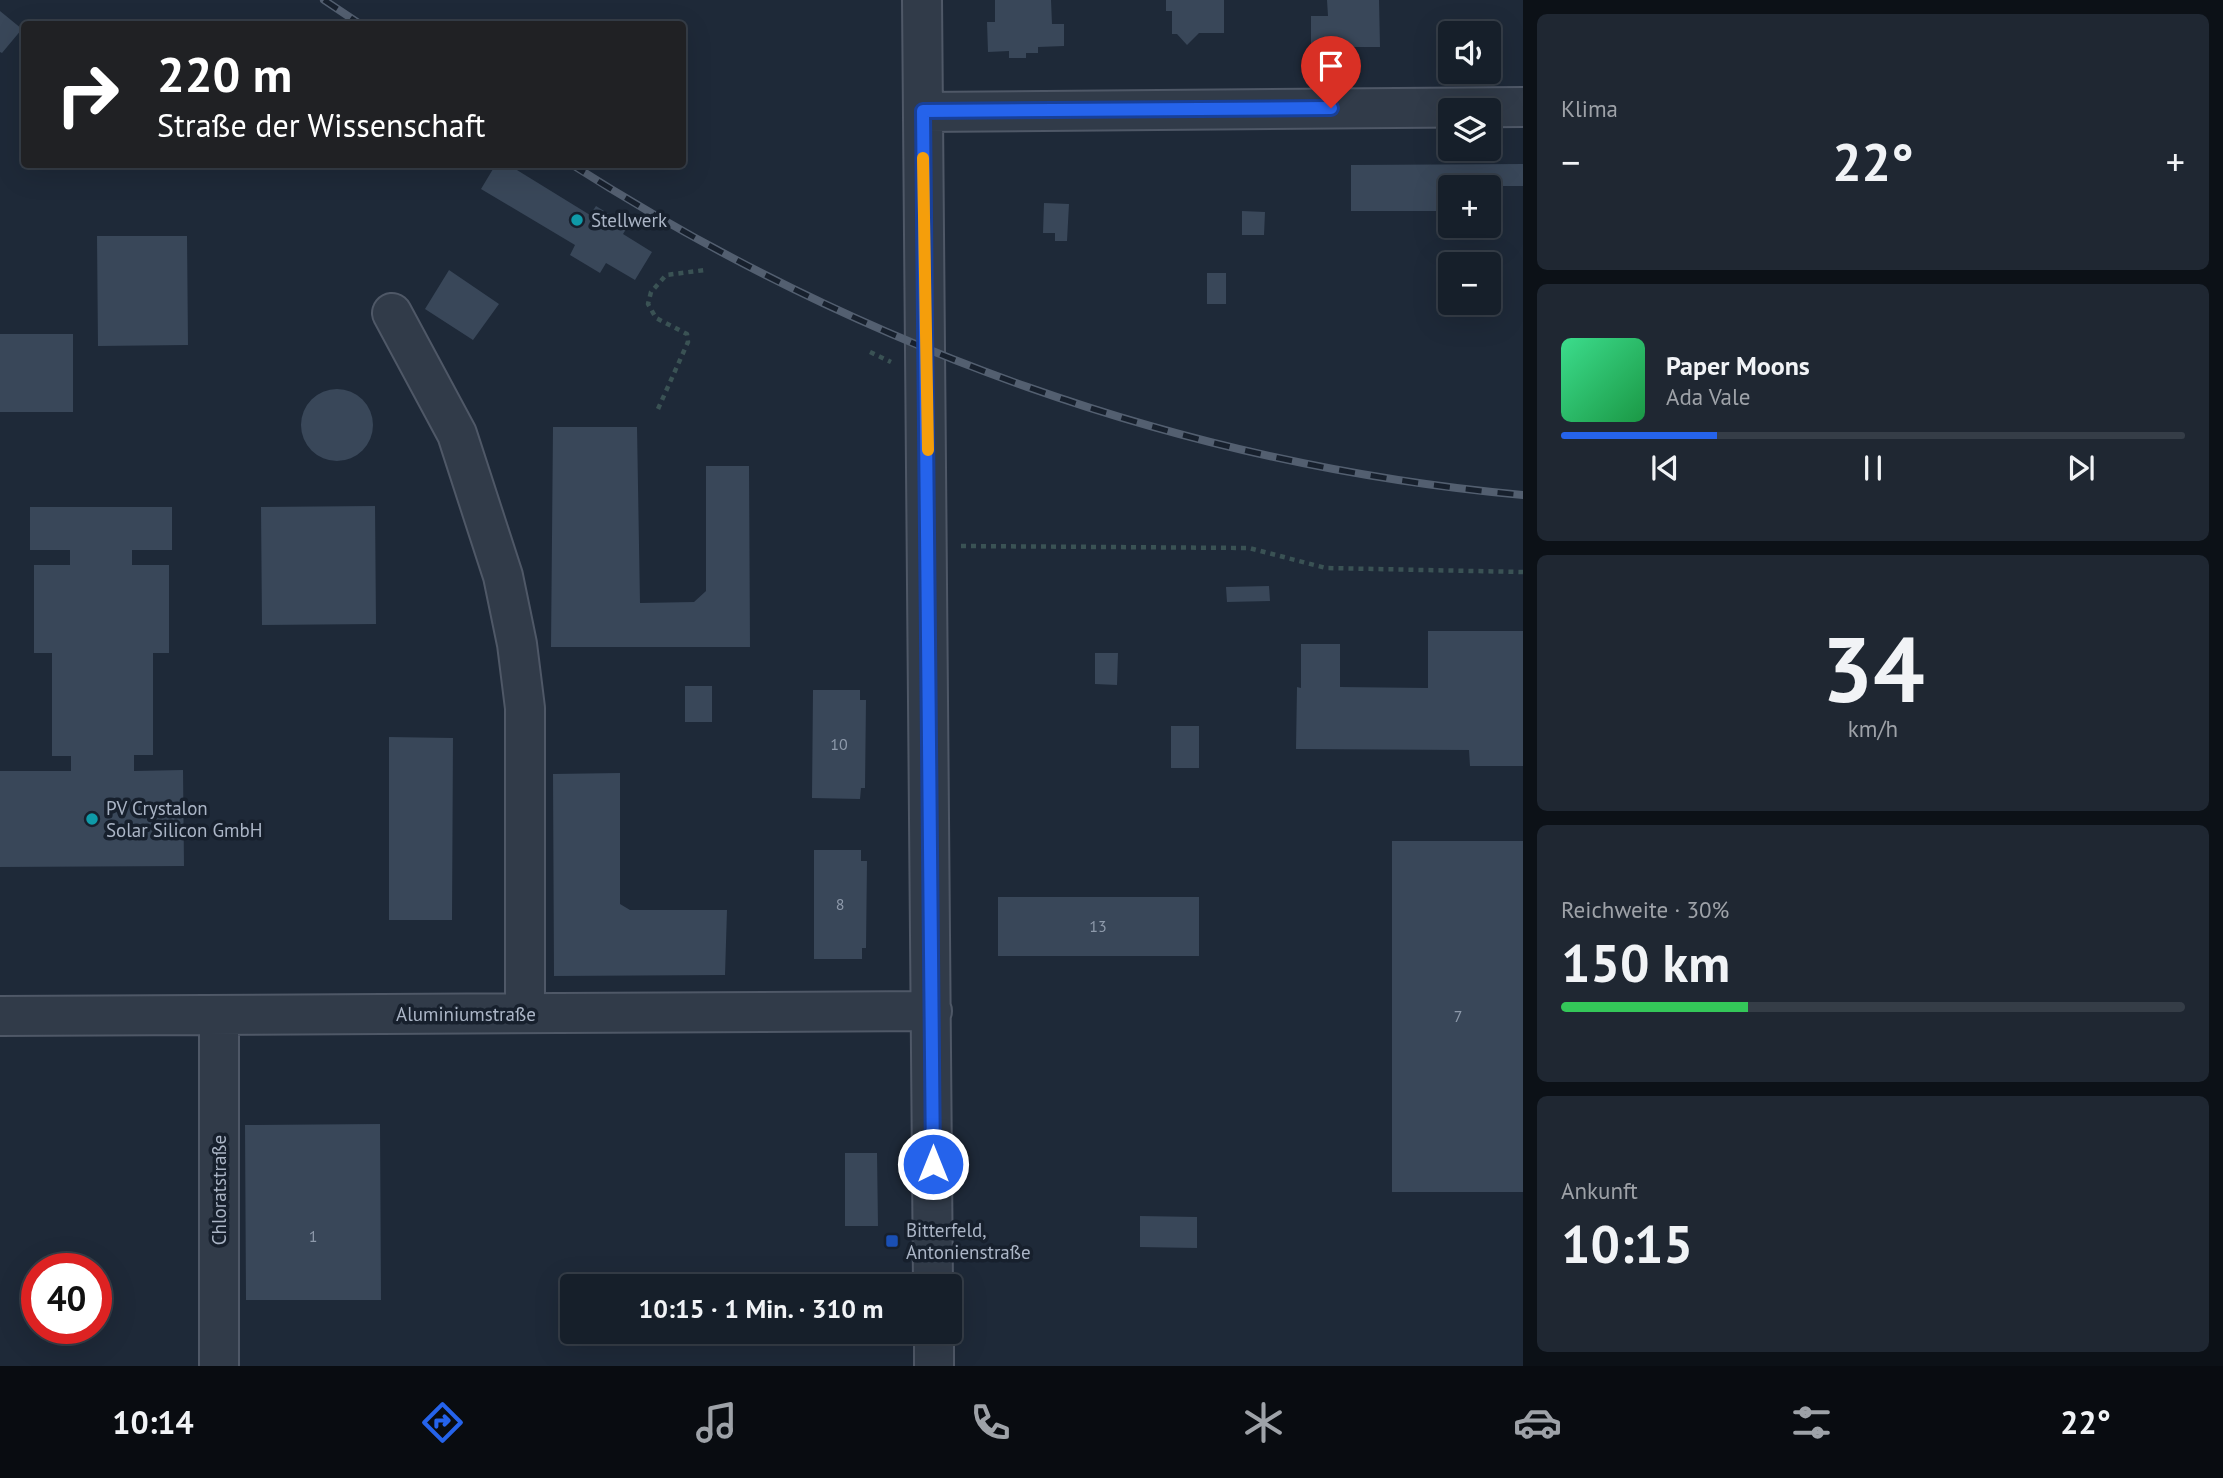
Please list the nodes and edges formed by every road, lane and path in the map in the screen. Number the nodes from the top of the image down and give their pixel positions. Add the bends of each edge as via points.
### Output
1 (922, 0) edge
2 (1523, 107) edge
3 (923, 111) junction
4 (705, 270) dead end
5 (392, 313) dead end
6 (658, 409) dead end
7 (929, 546) junction
8 (1523, 572) edge
9 (932, 1011) junction
10 (526, 1013) junction
11 (219, 1015) junction
12 (0, 1016) edge
13 (933, 1274) edge
14 (934, 1344) edge
15 (219, 1366) edge
16 (934, 1366) edge

1 - 3 street
2 - 3 street
3 - 7 street
4 - 6 path via 666,275 651,292 648,304 656,318 687,334 688,342
5 - 10 street via 457,434 503,576 517,644 525,708
7 - 8 path via 1249,548 1326,568
7 - 9 street
9 - 10 street, Aluminiumstraße
9 - 13 street
10 - 11 street, Aluminiumstraße
11 - 12 street, Aluminiumstraße
11 - 15 street, Chloratstraße
14 - 16 street

